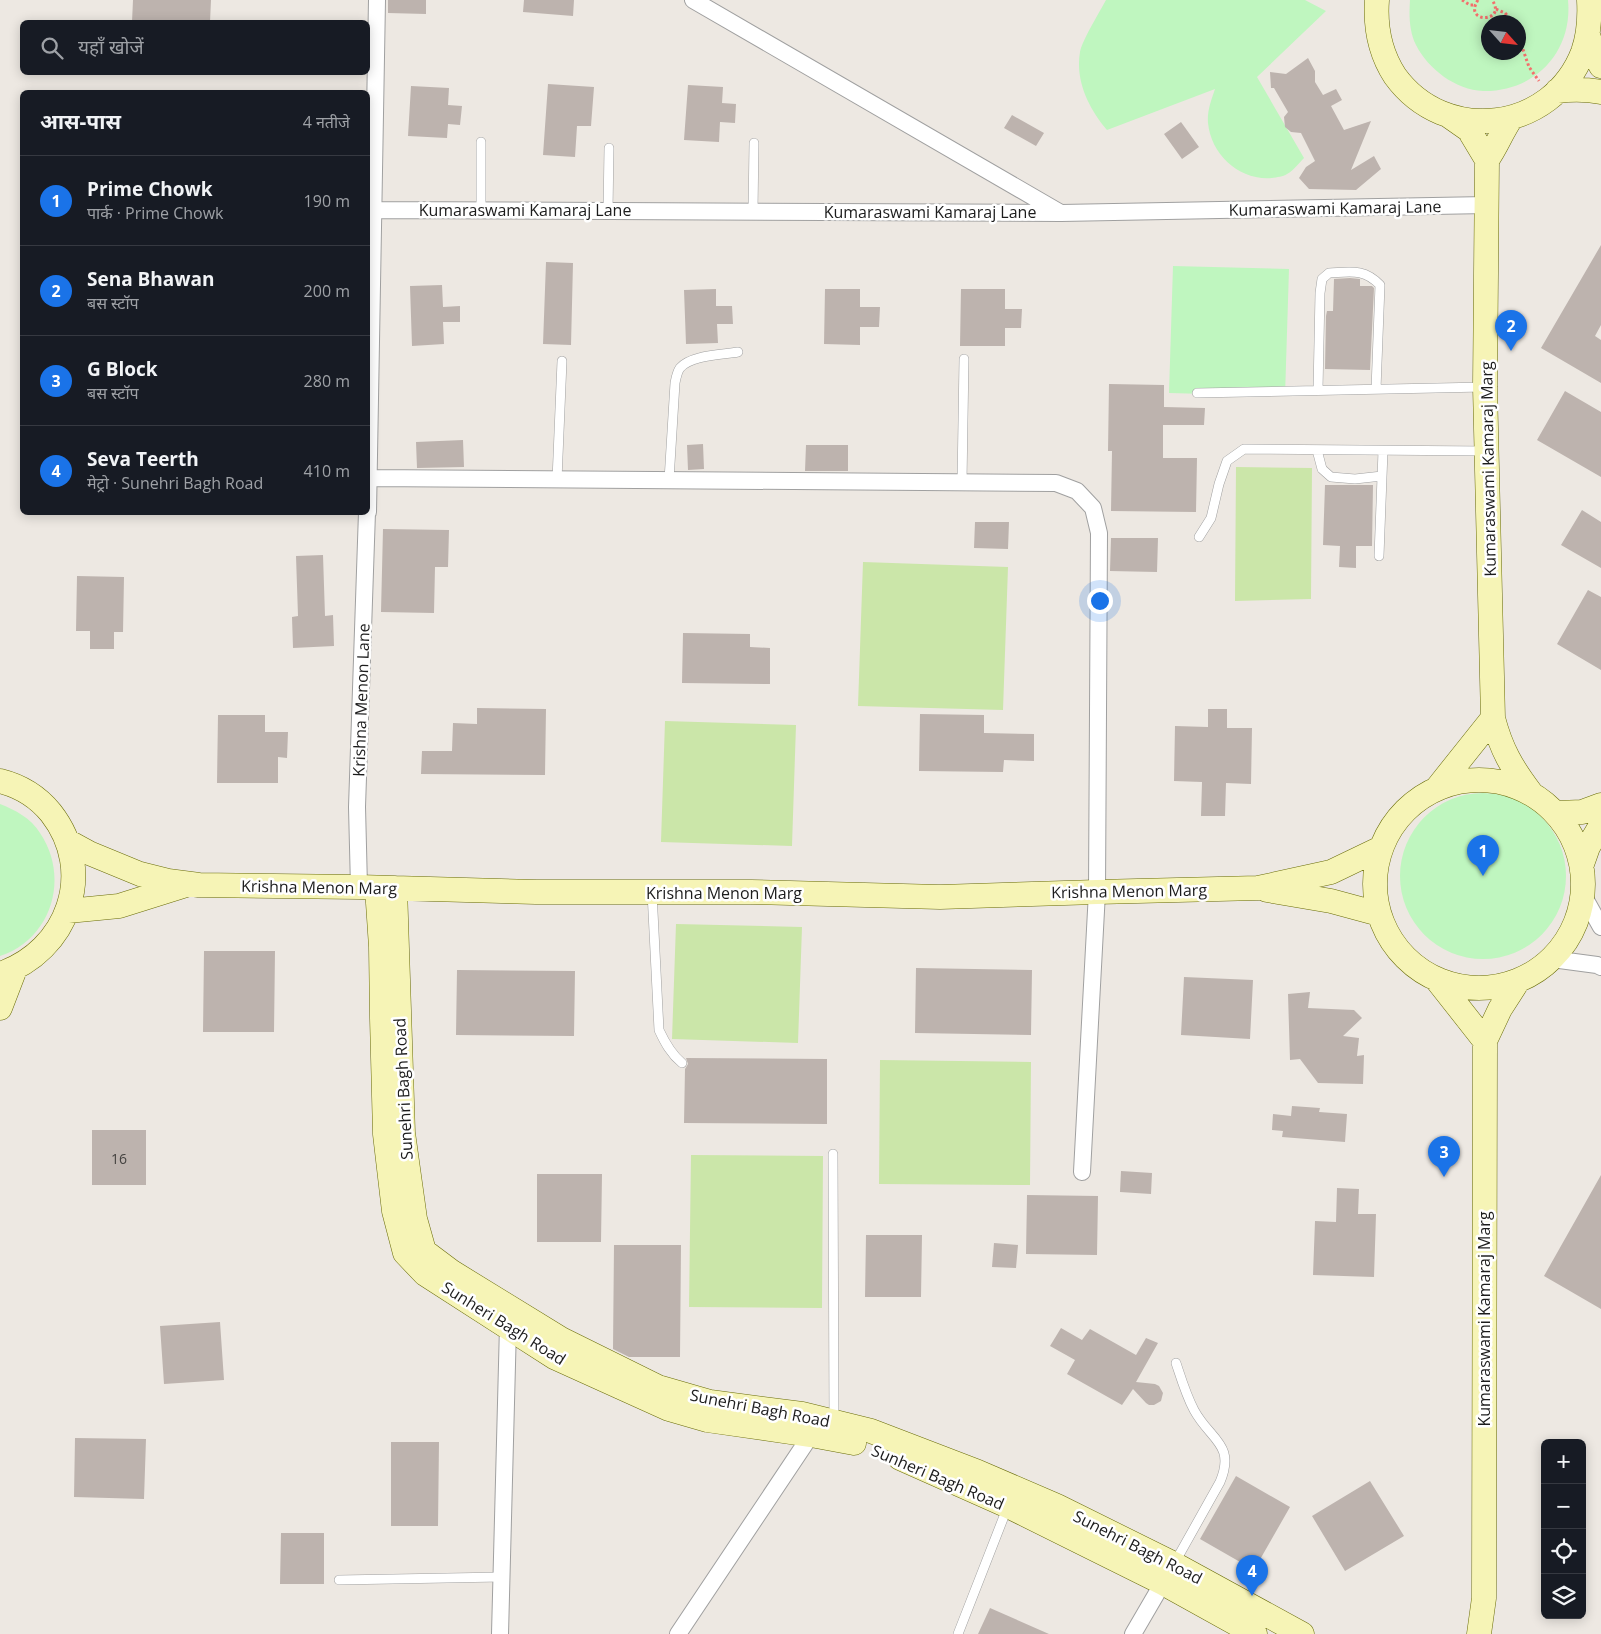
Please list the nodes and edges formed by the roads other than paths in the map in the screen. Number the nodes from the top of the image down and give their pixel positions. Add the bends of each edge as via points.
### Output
1 (377, 0) edge
2 (693, 0) edge
3 (1378, 0) edge
4 (1589, 0) edge
5 (1588, 35) junction
6 (1601, 66) edge
7 (1548, 86) junction
8 (1601, 92) edge
9 (1449, 116) junction
10 (1512, 117) junction
11 (481, 142) dead end
12 (754, 144) dead end
13 (609, 148) dead end
14 (1487, 160) junction
15 (1487, 205) junction
16 (373, 210) junction
17 (481, 210) junction
18 (608, 211) junction
19 (753, 211) junction
20 (1061, 213) junction
21 (738, 352) dead end
22 (964, 359) dead end
23 (562, 361) dead end
24 (1485, 387) junction
25 (1376, 389) junction
26 (1318, 390) junction
27 (1197, 393) dead end
28 (370, 411) edge
29 (1317, 450) junction
30 (1383, 450) junction
31 (1486, 451) junction
32 (1382, 476) junction
33 (370, 478) edge
34 (556, 480) junction
35 (669, 480) junction
36 (962, 482) junction
37 (368, 515) edge
38 (1199, 537) dead end
39 (1378, 556) dead end
40 (1493, 718) junction
41 (2, 777) edge
42 (1438, 787) junction
43 (1531, 792) junction
44 (1601, 805) edge
45 (1557, 813) junction
46 (1601, 825) edge
47 (67, 841) junction
48 (1381, 848) junction
49 (1582, 864) junction
50 (190, 884) junction
51 (377, 888) junction
52 (1258, 888) junction
53 (652, 892) junction
54 (1097, 892) junction
55 (1583, 895) junction
56 (68, 911) junction
57 (1379, 914) junction
58 (1601, 927) edge
59 (1552, 959) junction
60 (1601, 967) edge
61 (7, 972) edge
62 (1437, 980) junction
63 (1518, 981) junction
64 (0, 1008) edge
65 (1485, 1041) junction
66 (682, 1063) dead end
67 (834, 1154) dead end
68 (1082, 1172) dead end
69 (508, 1326) junction
70 (1176, 1362) dead end
71 (834, 1422) junction
72 (810, 1434) junction
73 (1008, 1506) junction
74 (1168, 1574) junction
75 (501, 1577) junction
76 (339, 1580) dead end
77 (1484, 1598) junction
78 (684, 1630) edge
79 (500, 1634) edge
80 (958, 1634) edge
81 (1132, 1634) edge
82 (1255, 1634) edge
83 (1302, 1634) edge
84 (1479, 1634) edge
85 (1495, 1634) edge

1 - 16 street, Krishna Menon Lane
2 - 20 street
3 - 9 main road via 1377,32 1390,68 1415,98
4 - 5 main road
5 - 6 main road
5 - 7 main road via 1583,52 1564,84
7 - 8 main road
7 - 10 main road via 1538,106
9 - 10 main road via 1488,122
9 - 14 main road, Kumaraswami Kamaraj Marg via 1470,130
10 - 14 main road, Kumaraswami Kamaraj Marg
11 - 17 lane
12 - 19 lane
13 - 18 lane
14 - 15 main road, Kumaraswami Kamaraj Marg
15 - 20 street, Kumaraswami Kamaraj Lane
15 - 24 main road, Kumaraswami Kamaraj Marg
16 - 17 street, Kumaraswami Kamaraj Lane
16 - 28 street, Krishna Menon Lane
17 - 18 street, Kumaraswami Kamaraj Lane
18 - 19 street, Kumaraswami Kamaraj Lane
19 - 20 street, Kumaraswami Kamaraj Lane
21 - 35 lane via 696,359 685,363 679,370 675,383
22 - 36 lane
23 - 34 lane
24 - 25 lane
24 - 31 main road, Kumaraswami Kamaraj Marg
25 - 26 lane
25 - 26 lane via 1380,285 1362,272 1329,272 1322,279 1320,293
26 - 27 lane
29 - 30 lane
29 - 32 lane via 1322,469 1331,477
29 - 38 lane via 1244,449 1227,461 1211,518
30 - 31 lane
30 - 32 lane
31 - 40 main road, Kumaraswami Kamaraj Marg
32 - 39 lane
33 - 34 street
34 - 35 street
35 - 36 street
36 - 54 street via 1056,483 1076,491 1093,508 1099,532
37 - 51 street, Krishna Menon Lane via 357,807
40 - 42 main road
40 - 43 main road, Kumaraswami Kamaraj Marg via 1499,741
41 - 47 main road via 47,808
42 - 43 main road via 1457,781 1495,780
42 - 48 main road via 1407,809 1394,823
43 - 45 main road
44 - 45 main road via 1582,812
45 - 49 main road via 1573,836
46 - 49 main road
47 - 50 main road, Krishna Menon Marg via 140,874
47 - 56 main road via 74,880
48 - 52 main road, Krishna Menon Marg via 1331,872
48 - 57 main road via 1375,881
49 - 55 main road
50 - 51 main road, Krishna Menon Marg
50 - 56 main road, Krishna Menon Marg via 119,906
51 - 53 main road, Krishna Menon Marg
51 - 69 main road, Sunheri Bagh Road via 382,947 385,1134 394,1211 405,1253 425,1274
51 - 71 main road, Sunehri Bagh Road via 403,1134 415,1219 424,1251 452,1272 561,1339 658,1386 710,1402 802,1414
52 - 54 main road, Krishna Menon Marg
52 - 57 main road, Krishna Menon Marg via 1331,901
53 - 54 main road, Krishna Menon Marg via 940,897
53 - 66 lane via 659,1030 673,1056
54 - 68 street
55 - 58 street
55 - 59 main road via 1573,929
56 - 61 main road via 47,945 32,959
57 - 62 main road via 1401,953
59 - 60 street
59 - 63 main road
61 - 64 main road
62 - 63 main road via 1464,988 1492,988
62 - 65 main road
63 - 65 main road, Kumaraswami Kamaraj Marg
65 - 77 main road, Kumaraswami Kamaraj Marg
67 - 71 lane
69 - 72 main road, Sunheri Bagh Road via 554,1357 669,1409 707,1420
69 - 75 street
70 - 74 lane via 1195,1411 1219,1442 1226,1461 1220,1482
71 - 74 main road, Sunehri Bagh Road via 871,1431 1056,1506
72 - 73 main road, Sunheri Bagh Road via 863,1445 902,1459
72 - 78 street
73 - 74 main road, Sunheri Bagh Road
73 - 80 lane
74 - 81 street
74 - 82 main road, Sunheri Bagh Road
74 - 83 main road, Sunehri Bagh Road
75 - 76 lane
75 - 79 street
77 - 84 main road, Kumaraswami Kamaraj Marg
77 - 85 main road, Kumaraswami Kamaraj Marg

